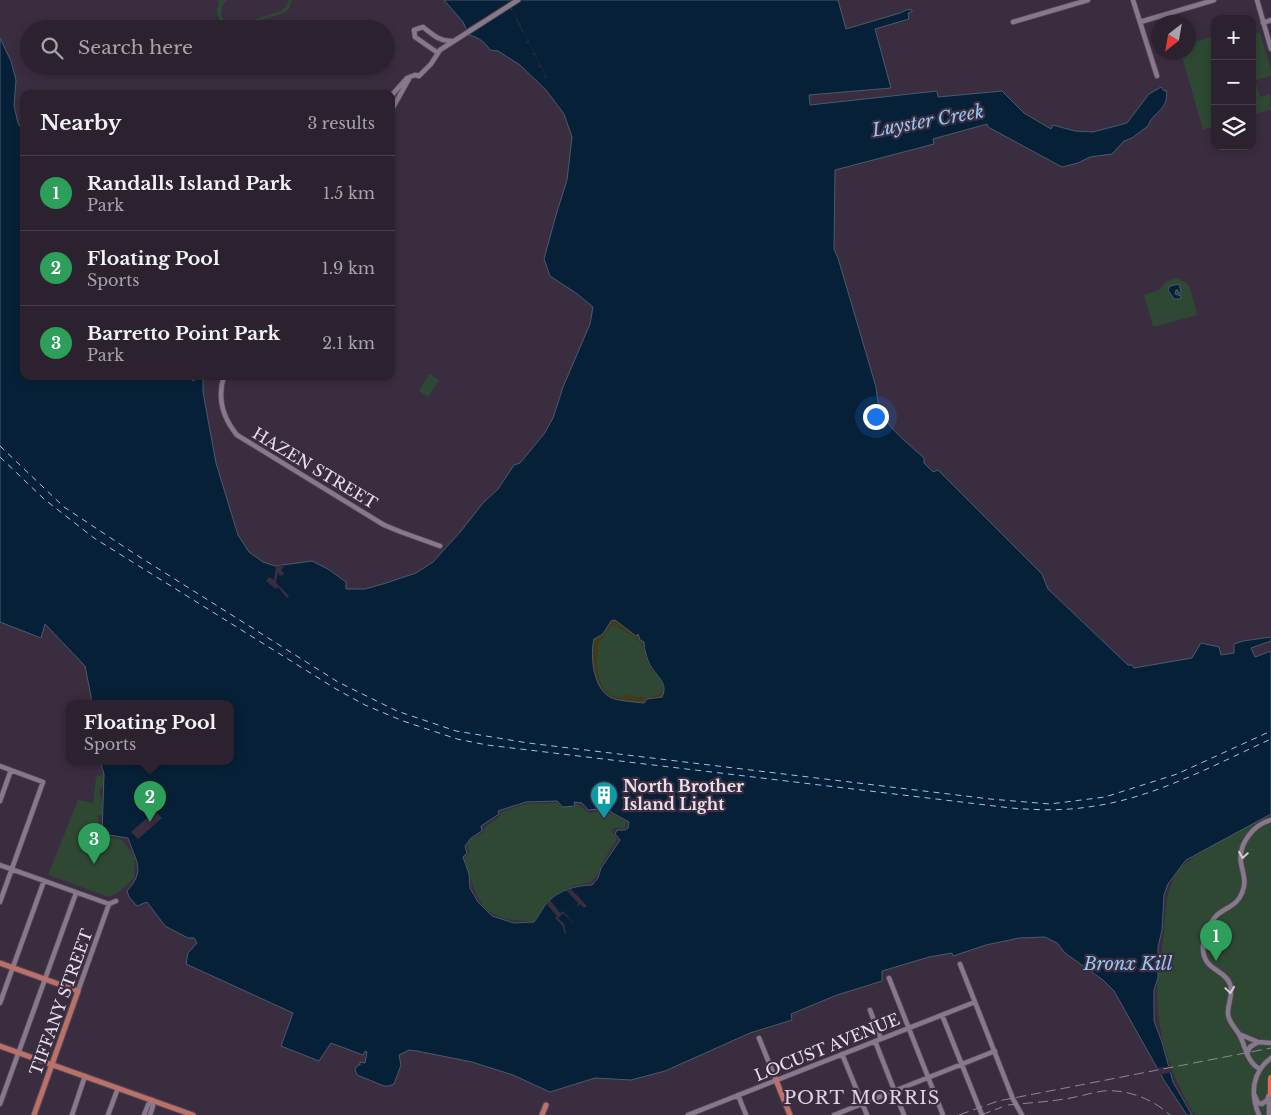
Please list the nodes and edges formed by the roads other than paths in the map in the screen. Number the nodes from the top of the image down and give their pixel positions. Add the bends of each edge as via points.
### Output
1 (518, 0) edge
2 (1088, 0) edge
3 (1133, 0) edge
4 (1214, 0) edge
5 (1257, 0) edge
6 (1271, 20) edge
7 (1013, 22) dead end
8 (1140, 22) junction
9 (1263, 23) junction
10 (452, 41) junction
11 (1271, 49) edge
12 (438, 53) junction
13 (1157, 76) dead end
14 (410, 77) junction
15 (395, 92) edge
16 (395, 104) edge
17 (224, 380) edge
18 (440, 546) dead end
19 (0, 766) edge
20 (11, 770) junction
21 (0, 800) edge
22 (1271, 820) edge
23 (0, 865) edge
24 (12, 870) junction
25 (44, 881) junction
26 (76, 893) junction
27 (116, 901) dead end
28 (0, 902) edge
29 (109, 904) junction
30 (0, 964) edge
31 (960, 964) dead end
32 (13, 968) junction
33 (889, 978) dead end
34 (45, 980) junction
35 (78, 991) junction
36 (976, 1002) junction
37 (0, 1003) edge
38 (870, 1010) dead end
39 (942, 1015) junction
40 (909, 1028) junction
41 (1238, 1033) junction
42 (759, 1038) dead end
43 (881, 1039) junction
44 (874, 1041) junction
45 (1258, 1042) junction
46 (1271, 1043) edge
47 (0, 1046) edge
48 (995, 1051) junction
49 (19, 1052) junction
50 (842, 1054) junction
51 (1247, 1054) junction
52 (1271, 1058) edge
53 (52, 1064) junction
54 (962, 1065) junction
55 (1260, 1069) junction
56 (86, 1076) junction
57 (928, 1078) junction
58 (1271, 1078) edge
59 (776, 1080) junction
60 (1255, 1080) junction
61 (118, 1088) junction
62 (1271, 1088) edge
63 (894, 1091) junction
64 (1270, 1094) edge
65 (738, 1095) junction
66 (152, 1100) junction
67 (0, 1104) edge
68 (862, 1104) junction
69 (546, 1105) dead end
70 (186, 1114) edge
71 (34, 1115) edge
72 (72, 1115) edge
73 (108, 1115) edge
74 (144, 1115) edge
75 (150, 1115) edge
76 (193, 1115) edge
77 (542, 1115) edge
78 (688, 1115) edge
79 (746, 1115) edge
80 (790, 1115) edge
81 (834, 1115) edge
82 (867, 1115) edge
83 (904, 1115) edge
84 (943, 1115) edge
85 (982, 1115) edge
86 (1022, 1115) edge
87 (1259, 1115) edge
88 (1269, 1115) edge

1 - 10 street
2 - 7 street
3 - 8 street
4 - 8 street
5 - 9 street
6 - 9 street
8 - 13 street
9 - 11 street
10 - 12 street
10 - 12 street via 438,39 423,27 414,30 414,37
12 - 14 street via 419,76
14 - 15 street
14 - 16 street
17 - 18 street, HAZEN STREET via 222,409 237,435 384,524
19 - 20 street
20 - 21 street
20 - 24 street via 43,782
22 -> 41 street via 1259,825 1249,835 1242,854 1243,892 1234,905 1213,920 1203,944 1209,965 1230,984 1232,993 1228,1014
23 - 24 street
24 - 25 street
24 - 28 street
25 - 26 street
25 - 32 street
26 - 29 street
26 - 34 street
27 - 29 street
29 - 35 street, TIFFANY STREET
30 - 32 main road
31 - 36 street
32 - 34 main road
32 - 37 street
33 - 40 street
34 - 35 main road
34 - 49 street
35 - 53 main road, TIFFANY STREET
36 - 39 street, LOCUST AVENUE
36 - 48 street
38 - 43 street
39 - 40 street, LOCUST AVENUE
39 - 54 street
40 - 43 street, LOCUST AVENUE
40 - 57 street
41 - 45 street
41 - 51 street
42 - 59 street
43 - 44 street, LOCUST AVENUE
44 - 50 street, LOCUST AVENUE
44 - 63 street
45 - 46 street
45 - 51 street via 1250,1047
47 - 49 main road
48 - 54 street
48 - 86 street
49 - 53 main road
49 - 67 street
50 - 59 street, LOCUST AVENUE
50 - 68 street
51 - 55 street
52 - 55 street
53 - 56 main road
53 - 71 main road, TIFFANY STREET
54 - 57 street
54 - 85 street
55 - 60 street
56 - 61 main road
56 - 72 street
57 - 63 street
57 - 84 street
58 - 64 highway, bridge
59 - 65 street, LOCUST AVENUE
59 - 80 main road
60 - 64 street via 1258,1103 1265,1103
60 - 87 street via 1253,1095
61 - 66 main road
61 - 73 street
62 - 64 street
63 - 68 street
63 - 83 street
64 - 88 street
65 - 78 street, LOCUST AVENUE
65 - 79 street
66 - 70 main road
66 - 74 street
66 - 75 street
68 - 81 street
68 - 82 street
69 - 77 main road
70 - 76 main road

